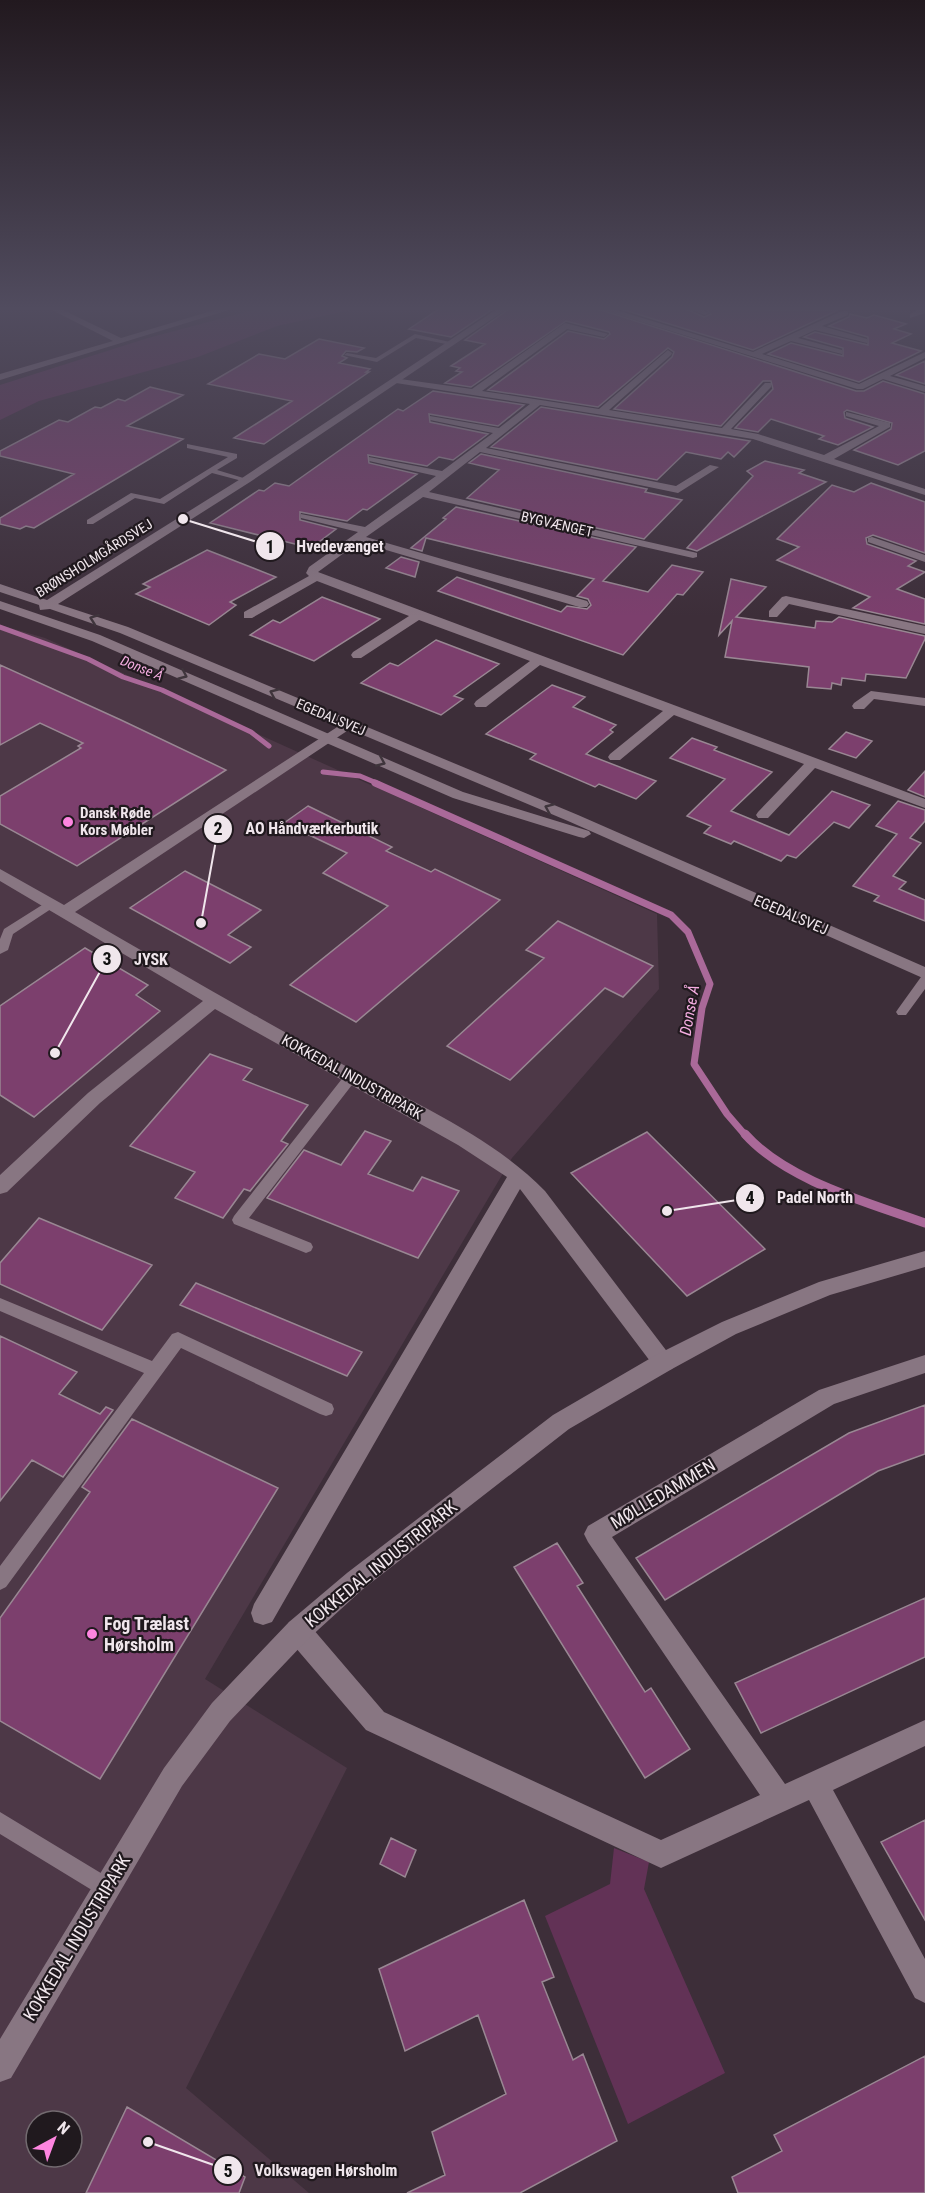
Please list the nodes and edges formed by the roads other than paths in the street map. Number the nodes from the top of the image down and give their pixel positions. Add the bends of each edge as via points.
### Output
1 (349, 411) edge
2 (526, 411) edge
3 (597, 411) edge
4 (743, 411) edge
5 (601, 412) joint
6 (849, 414) dead end
7 (432, 418) dead end
8 (725, 430) junction
9 (500, 431) junction
10 (190, 446) dead end
11 (478, 449) junction
12 (826, 458) junction
13 (373, 459) dead end
14 (714, 467) dead end
15 (211, 471) junction
16 (444, 475) junction
17 (246, 480) junction
18 (925, 492) edge
19 (422, 493) junction
20 (305, 516) dead end
21 (90, 522) dead end
22 (362, 534) junction
23 (872, 540) dead end
24 (693, 555) dead end
25 (925, 559) edge
26 (316, 577) junction
27 (0, 588) edge
28 (50, 603) junction
29 (583, 604) dead end
30 (0, 605) edge
31 (773, 614) dead end
32 (31, 615) junction
33 (248, 615) dead end
34 (418, 615) junction
35 (925, 630) edge
36 (357, 655) dead end
37 (539, 660) junction
38 (925, 702) edge
39 (481, 704) dead end
40 (859, 706) dead end
41 (672, 710) junction
42 (348, 724) junction
43 (327, 738) junction
44 (615, 758) dead end
45 (813, 762) junction
46 (525, 798) junction
47 (925, 804) edge
48 (763, 814) dead end
49 (657, 857) junction
50 (0, 874) edge
51 (57, 908) junction
52 (2, 947) edge
53 (925, 972) edge
54 (925, 980) edge
55 (215, 1000) junction
56 (902, 1012) dead end
57 (350, 1078) junction
58 (518, 1175) junction
59 (0, 1187) edge
60 (306, 1247) dead end
61 (925, 1259) edge
62 (0, 1304) edge
63 (664, 1362) junction
64 (925, 1364) edge
65 (155, 1370) junction
66 (326, 1409) dead end
67 (0, 1581) edge
68 (262, 1613) dead end
69 (298, 1631) junction
70 (925, 1733) edge
71 (815, 1784) junction
72 (779, 1799) junction
73 (0, 1822) edge
74 (107, 1888) junction
75 (925, 1988) edge
76 (0, 2067) edge

1 - 17 street, BRØNSHOLMGÅRDSVEJ
2 - 9 street
3 - 5 street
4 - 8 street
5 - 8 street
6 - 12 street via 887,425
7 - 9 street
8 - 12 street
9 - 11 street
10 - 15 lane via 234,456
11 - 14 street via 678,490
11 - 16 street
12 - 18 street
13 - 16 street
15 - 17 lane
15 - 21 lane via 161,502 134,495
16 - 19 street
17 - 28 street, BRØNSHOLMGÅRDSVEJ
19 - 22 street
19 - 24 street, BYGVÆNGET
20 - 22 street
22 - 26 street via 313,569
22 - 29 street
23 - 25 street
26 - 33 street
26 - 34 street
27 - 28 street, EGEDALSVEJ
28 - 32 street, BRØNSHOLMGÅRDSVEJ
42 -> 28 street, EGEDALSVEJ
30 - 32 street, EGEDALSVEJ
31 - 35 street via 786,600
32 -> 43 street, EGEDALSVEJ via 96,638
34 - 36 street
34 - 37 street
37 - 39 street
37 - 41 street
38 - 40 street via 871,695
41 - 44 street
41 - 45 street
42 - 43 street
42 - 46 street, EGEDALSVEJ
43 - 46 street via 351,736 475,786
43 -> 49 street, EGEDALSVEJ via 458,795
43 - 51 street
45 - 47 street
45 - 48 street
49 -> 46 street, EGEDALSVEJ
49 - 53 street, EGEDALSVEJ
50 - 51 street, KOKKEDAL INDUSTRIPARK
51 - 52 lane via 8,932
51 - 55 street, KOKKEDAL INDUSTRIPARK
54 - 56 lane
55 - 57 street, KOKKEDAL INDUSTRIPARK
55 - 59 street via 94,1098
57 - 58 street, KOKKEDAL INDUSTRIPARK via 465,1140
57 - 60 lane via 238,1220
58 - 63 street, KOKKEDAL INDUSTRIPARK
58 - 68 street
61 - 63 street, KOKKEDAL INDUSTRIPARK via 826,1288 729,1328
62 - 65 lane
63 - 69 street, KOKKEDAL INDUSTRIPARK via 561,1422 355,1581
64 - 72 street, MØLLEDAMMEN via 827,1397 596,1533
65 - 66 lane via 178,1339
65 - 67 lane
69 - 72 street via 375,1721 662,1854
69 - 74 street, KOKKEDAL INDUSTRIPARK via 221,1712 173,1777
70 - 71 street
71 - 72 street
71 - 75 street
73 - 74 lane
74 - 76 street, KOKKEDAL INDUSTRIPARK

